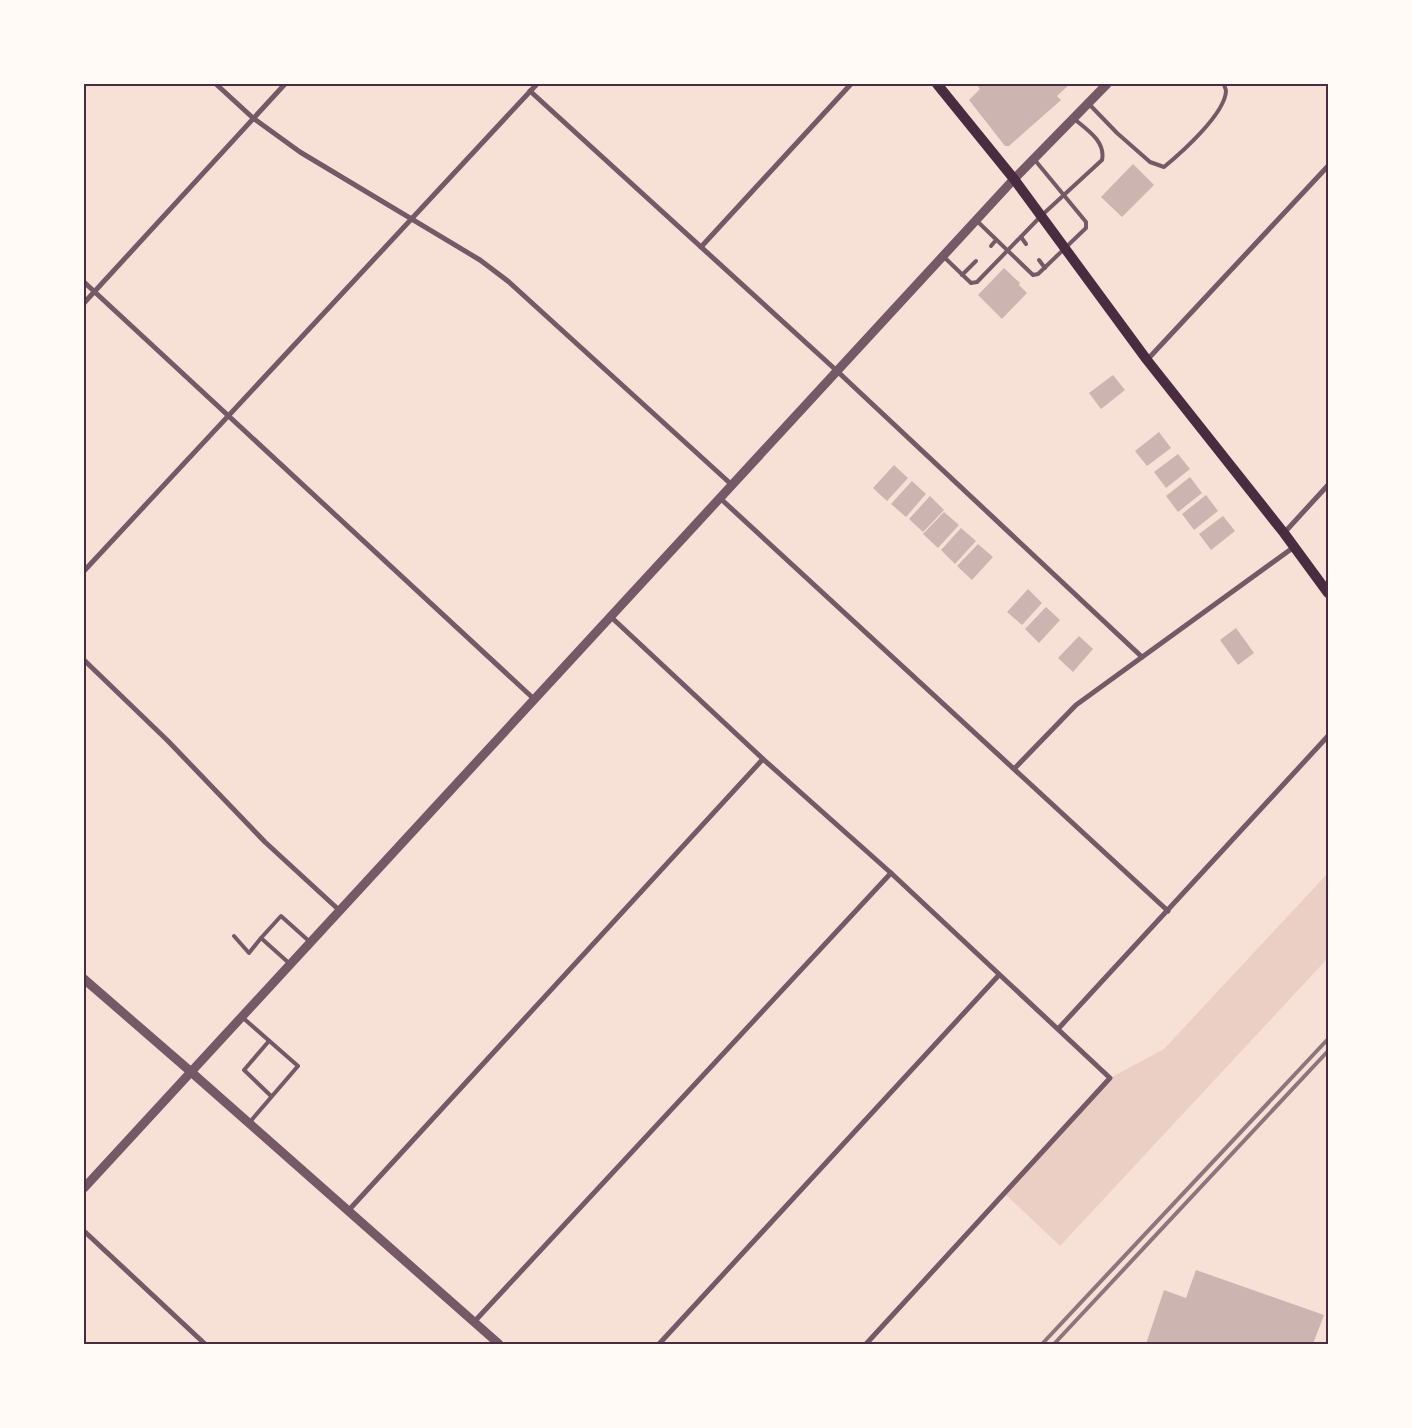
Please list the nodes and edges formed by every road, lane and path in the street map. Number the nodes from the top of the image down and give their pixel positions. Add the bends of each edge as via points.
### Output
1 (216, 84) edge
2 (286, 84) edge
3 (537, 84) edge
4 (851, 84) edge
5 (936, 84) edge
6 (1107, 84) edge
7 (1224, 84) edge
8 (530, 91) junction
9 (1088, 103) junction
10 (253, 118) junction
11 (1074, 118) junction
12 (1034, 159) junction
13 (1328, 166) edge
14 (1014, 179) junction
15 (1065, 195) junction
16 (1041, 216) junction
17 (410, 218) junction
18 (976, 220) junction
19 (1021, 237) junction
20 (996, 240) junction
21 (1026, 244) dead end
22 (991, 246) dead end
23 (701, 247) junction
24 (1065, 248) junction
25 (1008, 250) junction
26 (943, 256) junction
27 (1039, 260) dead end
28 (976, 261) dead end
29 (1045, 268) junction
30 (962, 275) junction
31 (84, 282) edge
32 (94, 292) junction
33 (84, 303) edge
34 (1148, 360) junction
35 (837, 371) junction
36 (228, 416) junction
37 (1328, 485) edge
38 (732, 486) junction
39 (720, 498) junction
40 (1284, 532) junction
41 (1294, 546) junction
42 (84, 571) edge
43 (1328, 593) edge
44 (610, 616) junction
45 (1142, 657) junction
46 (84, 660) edge
47 (534, 699) junction
48 (1328, 736) edge
49 (763, 759) junction
50 (1015, 768) junction
51 (891, 873) junction
52 (339, 910) junction
53 (1168, 911) junction
54 (234, 936) dead end
55 (261, 938) junction
56 (310, 942) junction
57 (290, 964) junction
58 (1000, 975) junction
59 (84, 979) edge
60 (242, 1016) junction
61 (1058, 1029) junction
62 (269, 1040) junction
63 (190, 1071) junction
64 (271, 1096) junction
65 (249, 1122) junction
66 (84, 1188) edge
67 (348, 1211) junction
68 (84, 1231) edge
69 (474, 1322) junction
70 (205, 1344) edge
71 (499, 1344) edge
72 (658, 1344) edge
73 (866, 1344) edge

1 - 10 street
2 - 10 street
3 - 8 street
4 - 23 street
5 - 14 main road
6 - 9 street
7 - 9 lane via 1226,91 1219,110 1185,149 1164,167 1150,162
8 - 17 street
8 - 23 street
9 - 11 street
10 - 17 street via 300,152
10 - 32 street
11 - 12 street
11 - 15 lane via 1098,140 1104,152 1102,160
12 - 14 street
12 - 15 lane
13 - 34 street
14 - 16 main road
14 - 18 street
15 - 16 lane
15 - 24 lane via 1086,222 1086,228
16 - 19 lane
16 - 24 main road
17 - 36 street
17 - 38 street via 480,260 509,282
18 - 20 lane
18 - 26 street
19 - 21 lane
19 - 25 lane
20 - 22 lane
20 - 25 lane
23 - 35 street
24 - 29 lane
24 - 34 main road
25 - 29 lane via 1033,275
25 - 30 lane via 977,282 971,283
26 - 30 lane
26 - 35 street
27 - 29 lane
28 - 30 lane
31 - 32 street
32 - 33 street
32 - 36 street
34 - 40 main road
35 - 38 street
35 - 45 street
36 - 42 street
36 - 47 street
37 - 40 street
38 - 39 street
39 - 44 street
39 - 50 street
40 - 41 main road
41 - 43 main road
41 - 45 street
44 - 47 street
44 - 49 street
45 - 50 street via 1076,704
46 - 52 street via 265,842
47 - 52 street
48 - 53 street
49 - 51 street
49 - 67 street
50 - 53 street
51 - 58 street
51 - 69 street
52 - 56 street
53 - 61 street
54 - 55 lane via 249,953
55 - 56 lane via 281,916
55 - 57 lane
56 - 57 street
57 - 60 street
58 - 61 street
58 - 72 street
59 - 63 street
60 - 62 lane
60 - 63 street
61 - 73 street via 1110,1078
62 - 64 lane via 244,1070
62 - 64 lane via 298,1066
63 - 65 street
63 - 66 street
64 - 65 lane
65 - 67 street
67 - 69 street
68 - 70 street
69 - 71 street

